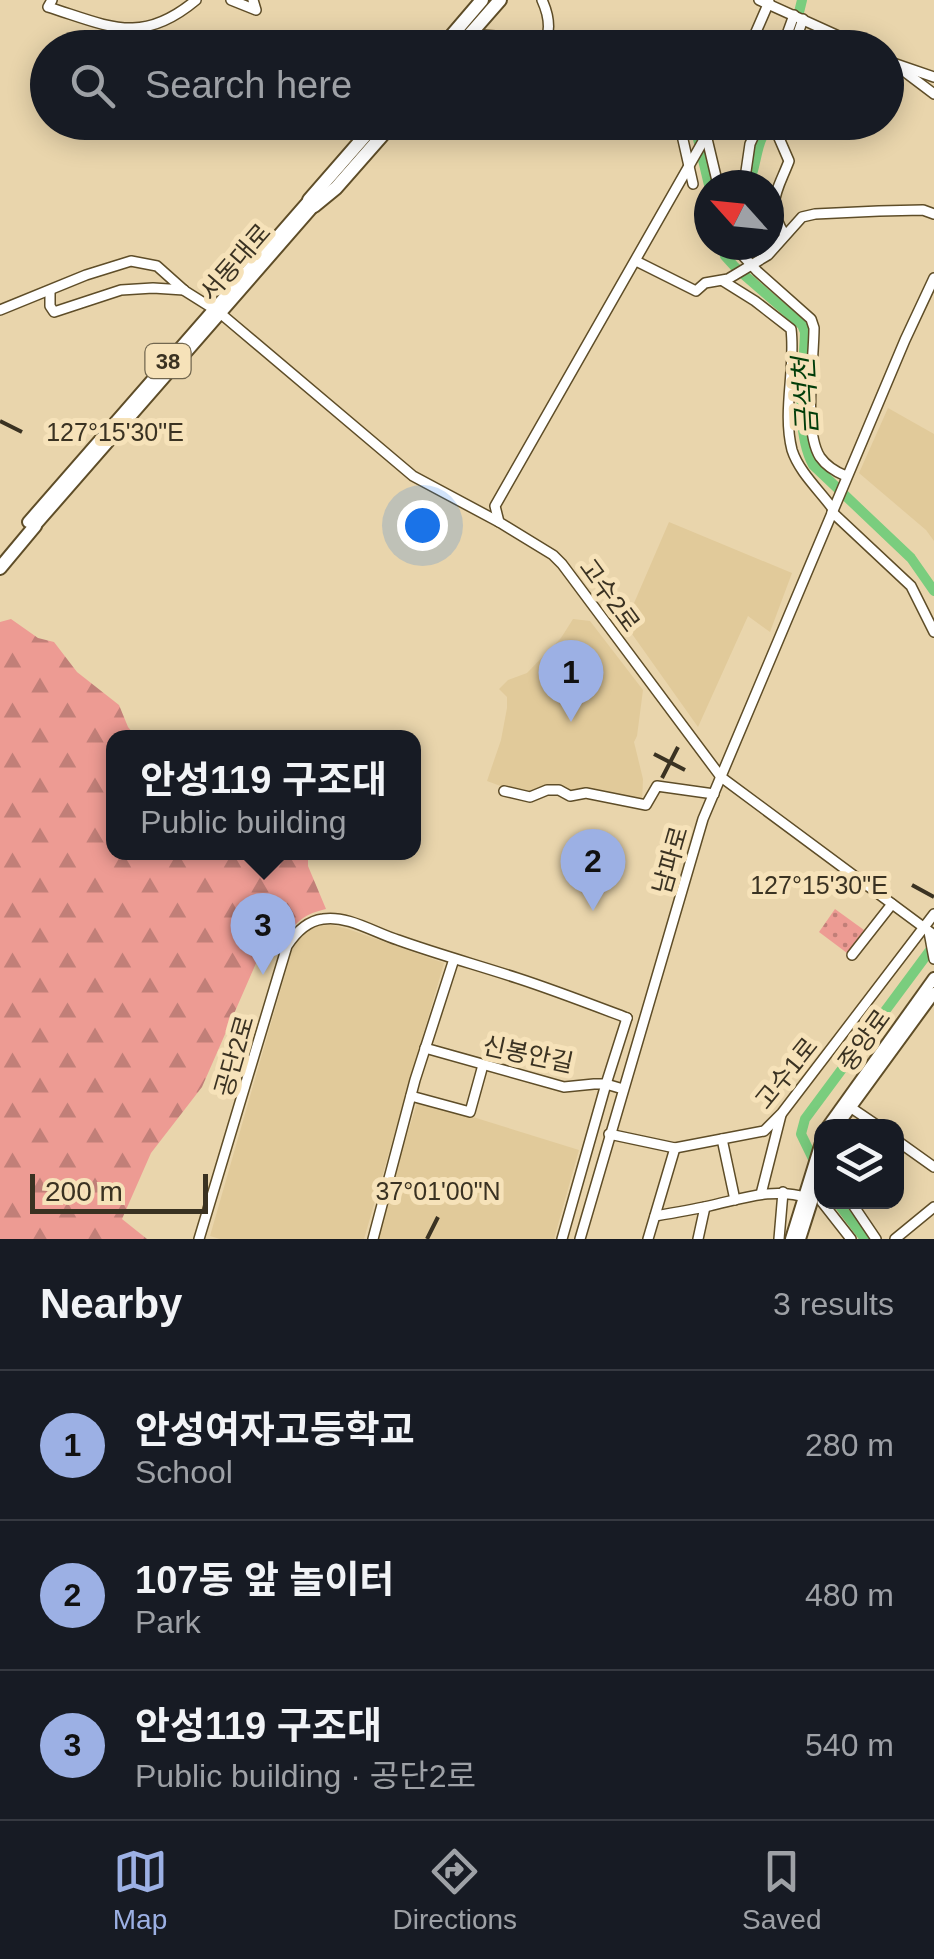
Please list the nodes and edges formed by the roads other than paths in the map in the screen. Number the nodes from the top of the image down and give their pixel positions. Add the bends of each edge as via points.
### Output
1 (39, 0) edge
2 (196, 0) edge
3 (231, 0) edge
4 (252, 0) edge
5 (474, 0) edge
6 (482, 0) edge
7 (491, 0) edge
8 (500, 0) edge
9 (542, 0) edge
10 (766, 1) edge
11 (50, 4) edge
12 (799, 17) junction
13 (449, 30) edge
14 (456, 30) edge
15 (465, 30) edge
16 (474, 30) edge
17 (549, 30) edge
18 (756, 30) edge
19 (792, 30) edge
20 (796, 30) edge
21 (827, 30) edge
22 (904, 66) edge
23 (904, 72) edge
24 (934, 78) edge
25 (934, 94) edge
26 (358, 140) edge
27 (370, 140) edge
28 (378, 140) edge
29 (684, 140) edge
30 (704, 140) edge
31 (707, 140) edge
32 (752, 140) edge
33 (779, 140) edge
34 (690, 164) junction
35 (714, 170) edge
36 (746, 170) edge
37 (693, 184) dead end
38 (312, 203) junction
39 (934, 214) edge
40 (785, 235) junction
41 (746, 260) edge
42 (636, 261) junction
43 (751, 266) junction
44 (934, 278) edge
45 (725, 280) junction
46 (50, 290) junction
47 (185, 290) junction
48 (0, 310) edge
49 (217, 311) junction
50 (845, 480) junction
51 (833, 509) junction
52 (499, 522) junction
53 (32, 524) junction
54 (0, 555) edge
55 (0, 568) edge
56 (934, 632) edge
57 (722, 777) junction
58 (504, 791) dead end
59 (714, 794) junction
60 (892, 904) junction
61 (934, 914) edge
62 (930, 932) edge
63 (852, 954) dead end
64 (454, 959) junction
65 (934, 959) edge
66 (934, 978) edge
67 (934, 992) edge
68 (646, 1013) junction
69 (627, 1018) junction
70 (425, 1048) junction
71 (483, 1065) junction
72 (606, 1084) junction
73 (622, 1090) junction
74 (412, 1096) junction
75 (850, 1107) junction
76 (782, 1113) junction
77 (833, 1119) edge
78 (842, 1119) edge
79 (868, 1119) edge
80 (610, 1134) junction
81 (722, 1139) junction
82 (904, 1145) edge
83 (675, 1148) junction
84 (814, 1160) edge
85 (934, 1166) edge
86 (784, 1192) junction
87 (761, 1194) junction
88 (814, 1198) edge
89 (736, 1200) junction
90 (706, 1207) junction
91 (934, 1207) edge
92 (824, 1209) edge
93 (856, 1209) edge
94 (655, 1216) junction
95 (198, 1239) edge
96 (373, 1239) edge
97 (562, 1239) edge
98 (580, 1239) edge
99 (648, 1239) edge
100 (698, 1239) edge
101 (780, 1239) edge
102 (790, 1239) edge
103 (800, 1239) edge
104 (850, 1239) edge
105 (876, 1239) edge
106 (894, 1239) edge

1 - 11 street
2 - 11 street via 178,15 137,29
3 - 4 street via 256,10
5 - 13 highway
6 - 14 highway
7 - 15 highway
8 - 16 highway
9 - 17 street
10 - 12 street
10 - 18 street
12 - 19 street
12 - 20 street
12 - 21 street
22 - 24 street
23 - 25 street
26 - 38 highway
27 - 38 highway, 서동대로 / 38
28 - 38 highway via 336,188
29 - 34 street
30 - 34 street
31 - 35 street
32 - 36 street
33 - 40 street via 789,162 773,202
34 - 37 street
34 - 42 street
38 - 49 main road, 서동대로 / 38
39 - 40 street via 815,214
40 - 43 street
41 - 43 street
42 - 45 street via 696,291
42 - 52 street via 495,506
43 - 45 street
43 - 50 street via 811,319 812,436 827,466
44 - 50 street
45 - 51 street via 791,329 792,451
46 - 47 street, 고수2로 via 131,261 157,266
46 - 47 street via 54,312 121,290
46 - 48 street, 고수2로
47 - 49 street, 고수2로
49 - 52 street, 고수2로 via 413,476
49 - 53 main road, 서동대로 / 38
50 - 51 street, 남파로
51 - 56 street via 912,586
51 - 57 street, 남파로
52 - 57 street, 고수2로 via 562,564
53 - 54 highway, 서동대로 / 38
53 - 55 highway, 서동대로 / 38
57 - 59 street, 남파로
57 - 60 street, 고수2로
58 - 59 street via 530,797 559,790 646,805 657,786
59 - 68 street, 남파로
60 - 62 street, 고수2로
60 - 63 street
61 - 62 street, 고수1로
62 - 65 street
62 - 76 street, 고수1로
64 - 69 street, 공단2로
64 - 70 street
64 - 95 street, 공단2로 via 334,918 295,934
66 - 77 main road, 중앙로
67 - 75 main road, 중앙로
68 - 69 street
68 - 73 street, 남파로
69 - 72 street
70 - 71 street, 신봉안길
70 - 74 street
71 - 72 street, 신봉안길 via 564,1088
71 - 74 street via 470,1112
72 - 73 street, 신봉안길
72 - 97 street
73 - 80 street, 남파로
74 - 96 street
75 - 78 main road, 중앙로
75 - 79 street, 중앙로
76 - 81 street, 고수1로 via 764,1131
76 - 87 street
80 - 83 street, 고수1로
80 - 98 street, 남파로
81 - 83 street, 고수1로
81 - 89 street
82 - 85 street
83 - 94 street
84 - 88 main road via 808,1178
86 - 87 street
86 - 88 street
86 - 101 street
87 - 89 street
88 - 102 main road
88 - 103 main road
89 - 90 street
90 - 94 street
90 - 100 street
91 - 106 street
92 - 104 street
93 - 105 street
94 - 99 street

